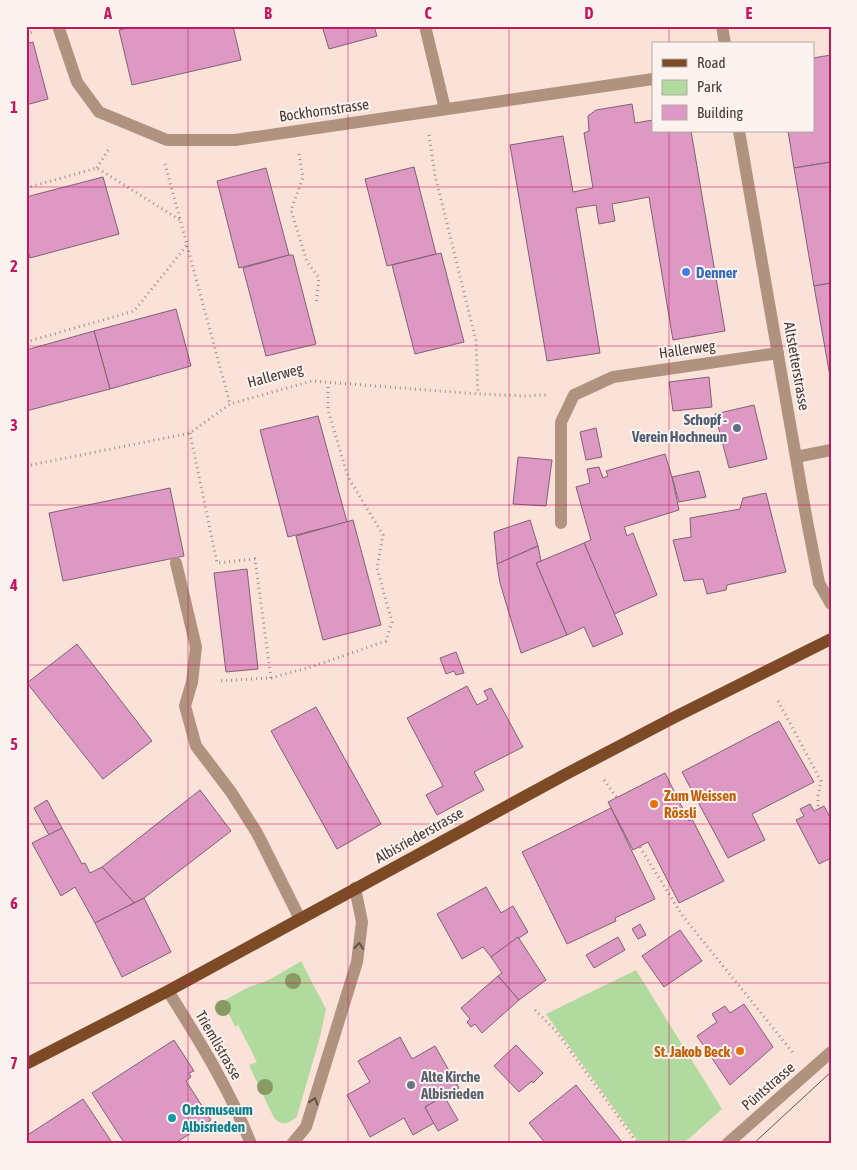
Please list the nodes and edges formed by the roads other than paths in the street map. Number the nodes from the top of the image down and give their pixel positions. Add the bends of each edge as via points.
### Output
1 (58, 26) edge
2 (425, 26) edge
3 (722, 26) edge
4 (724, 42) edge
5 (652, 79) edge
6 (445, 109) junction
7 (740, 132) edge
8 (778, 353) junction
9 (831, 450) edge
10 (796, 457) junction
11 (561, 523) dead end
12 (176, 563) dead end
13 (831, 604) edge
14 (831, 639) edge
15 (355, 888) junction
16 (300, 919) junction
17 (168, 991) junction
18 (831, 1052) edge
19 (26, 1064) edge
20 (728, 1143) edge
21 (251, 1144) edge
22 (292, 1144) edge

1 - 6 street, Bockhornstrasse via 77,82 99,112 167,140 235,140
2 - 6 street
3 - 4 street
5 - 6 street, Bockhornstrasse
7 - 8 street, Altstetterstrasse
8 - 10 street, Altstetterstrasse
8 - 11 street, Hallerweg via 612,377 574,395 561,422
9 - 10 street
10 - 13 street, Altstetterstrasse via 819,583
12 - 16 street via 196,647 185,706 196,746 257,833
14 - 15 main road, Albisriederstrasse via 594,759
15 - 16 main road, Albisriederstrasse
22 -> 15 street via 306,1127 357,962 362,922
16 - 17 main road, Albisriederstrasse
17 - 19 main road, Albisriederstrasse
17 - 21 street, Triemlistrasse via 202,1046 241,1118
18 - 20 street, Püntstrasse

